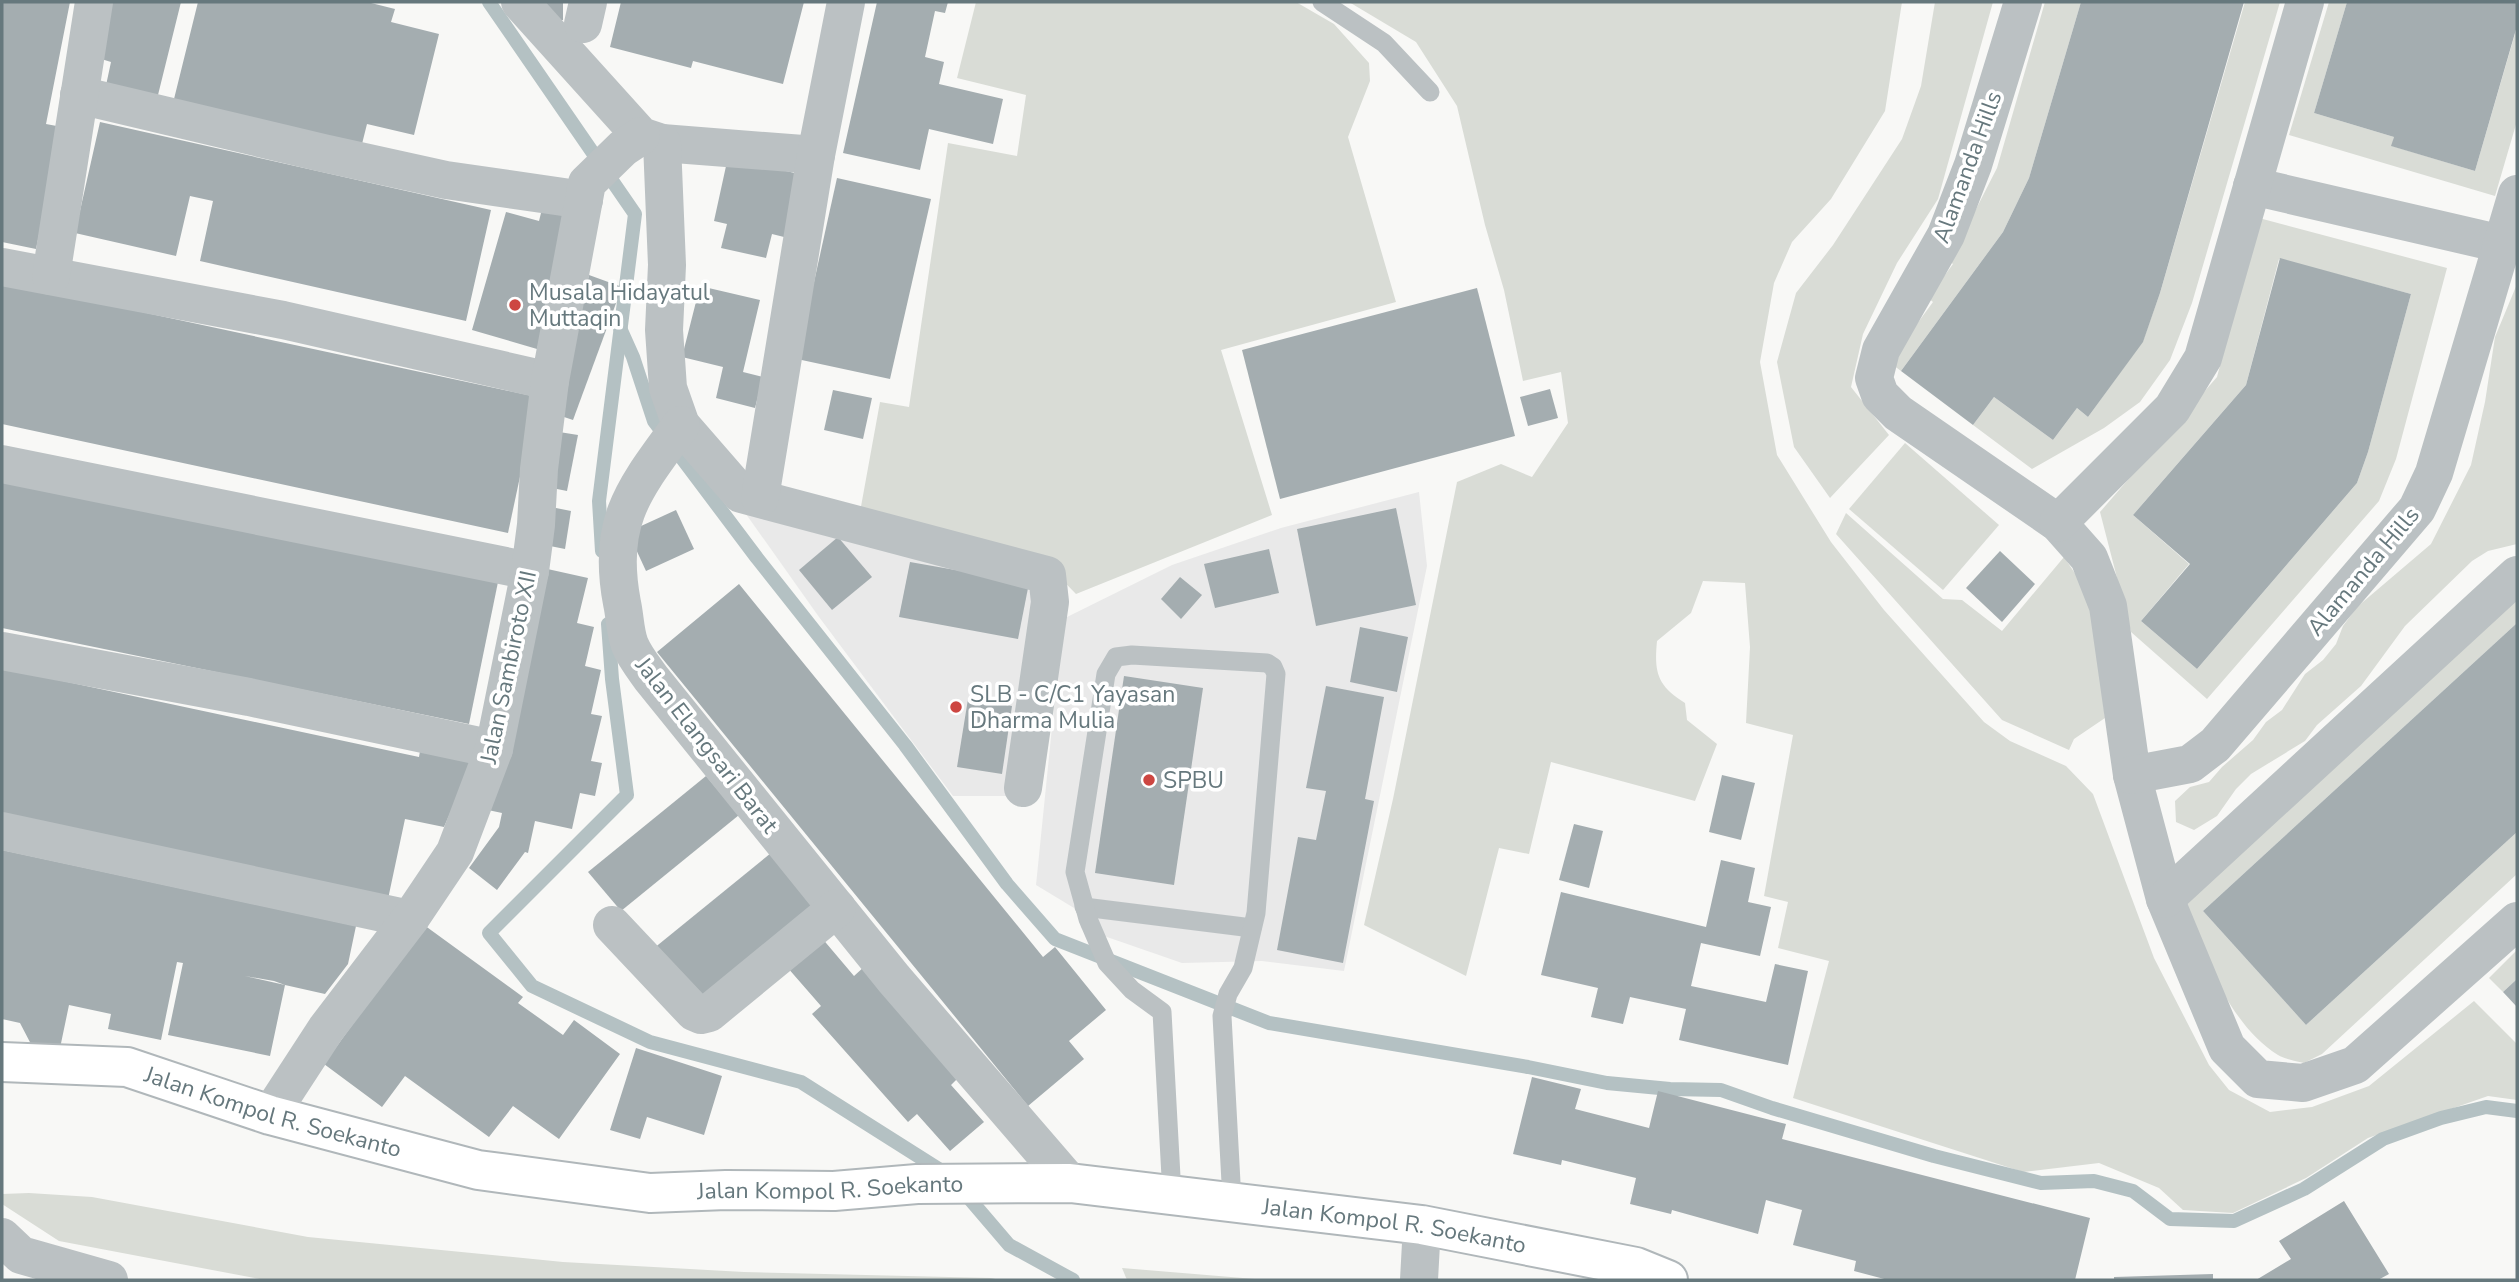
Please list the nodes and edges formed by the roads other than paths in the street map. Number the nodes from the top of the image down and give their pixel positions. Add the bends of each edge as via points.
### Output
1 (94, 2) edge
2 (520, 2) edge
3 (846, 2) edge
4 (1322, 2) edge
5 (2023, 2) edge
6 (2305, 2) edge
7 (1430, 92) dead end
8 (79, 95) junction
9 (642, 142) junction
10 (816, 155) junction
11 (2252, 187) junction
12 (585, 191) junction
13 (2517, 194) edge
14 (2502, 244) junction
15 (2, 267) edge
16 (51, 275) junction
17 (550, 381) junction
18 (669, 441) junction
19 (2, 464) edge
20 (760, 498) junction
21 (2058, 523) junction
22 (530, 571) junction
23 (2517, 575) edge
24 (2, 651) edge
25 (494, 749) junction
26 (2132, 775) junction
27 (1023, 788) dead end
28 (2, 831) edge
29 (2165, 899) junction
30 (1084, 907) junction
31 (836, 908) junction
32 (410, 919) junction
33 (2517, 921) edge
34 (612, 925) dead end
35 (1252, 928) junction
36 (2, 1062) edge
37 (270, 1115) junction
38 (1070, 1183) junction
39 (1172, 1195) junction
40 (1232, 1201) junction
41 (1422, 1225) junction
42 (2, 1237) edge
43 (109, 1280) edge
44 (1419, 1280) edge
45 (1668, 1280) edge

1 - 8 street
2 - 9 street
3 - 10 street
4 - 7 lane via 1384,43
5 - 21 street, Alamanda Hills via 1973,165 1946,235 1881,350 1874,378 1881,395 1898,413
6 - 11 street
8 - 12 street via 446,180
8 - 16 street
9 - 10 street
9 - 12 street
9 - 18 street via 667,265 664,330
10 - 20 street
11 - 14 street
11 - 21 street via 2203,358 2172,408
12 - 17 street, Jalan Sambiroto XII
13 - 14 street, Alamanda Hills
14 - 26 street, Alamanda Hills via 2434,473 2417,509 2215,745 2190,764
15 - 16 street
16 - 17 street via 283,320
17 - 22 street, Jalan Sambiroto XII
18 - 20 street via 741,494
18 - 31 street, Jalan Elangsari Barat via 629,503 618,538 617,573 630,645 651,678
19 - 22 street
20 - 27 street via 1047,575 1050,602
21 - 26 street, Alamanda Hills via 2089,558 2108,606
22 - 25 street, Jalan Sambiroto XII
23 - 29 street
24 - 25 street
25 - 32 street, Jalan Sambiroto XII via 455,852
26 - 29 street, Alamanda Hills
28 - 32 street
29 - 33 street, Alamanda Hills via 2227,1048 2258,1079 2303,1083 2355,1065
30 - 35 lane
30 - 35 lane via 1075,872 1106,674 1116,657 1267,663 1276,674
30 - 39 lane via 1104,956 1132,990 1162,1012
31 - 34 street via 701,1015
31 - 38 street, Jalan Elangsari Barat
32 - 37 street, Jalan Sambiroto XII via 327,1029
35 - 40 lane via 1243,968 1222,1016
36 - 37 main road, Jalan Kompol R. Soekanto via 127,1067
37 - 38 main road, Jalan Kompol R. Soekanto via 478,1170 650,1193
38 - 39 main road, Jalan Kompol R. Soekanto
39 - 40 main road, Jalan Kompol R. Soekanto
40 - 41 main road, Jalan Kompol R. Soekanto
41 - 44 street
41 - 45 main road, Jalan Kompol R. Soekanto via 1636,1267
42 - 43 street via 21,1255

